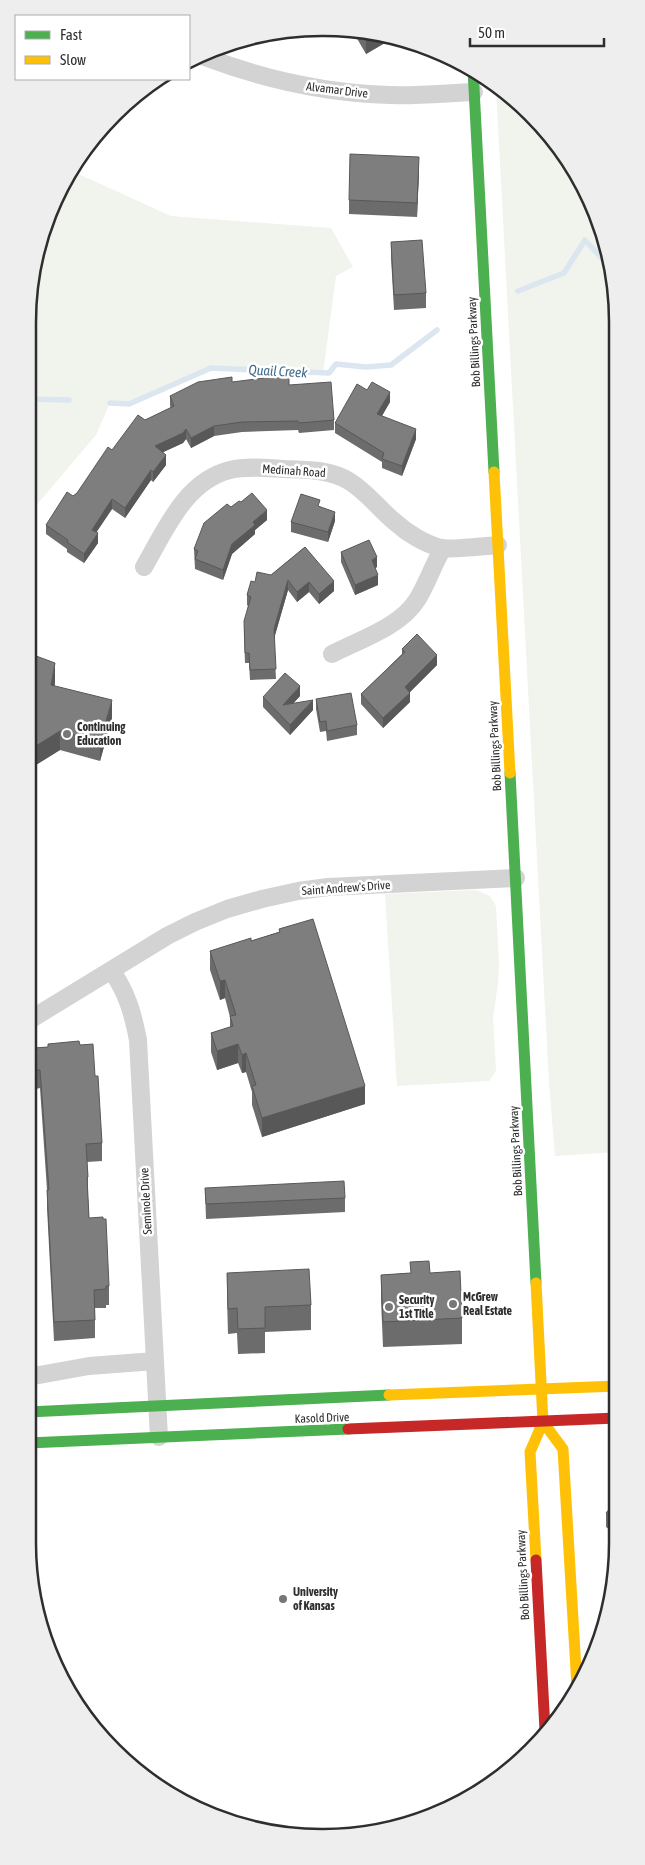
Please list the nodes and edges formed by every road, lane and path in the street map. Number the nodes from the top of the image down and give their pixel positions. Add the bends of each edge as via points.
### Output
1 (210, 59) edge
2 (473, 79) edge
3 (474, 92) junction
4 (498, 546) junction
5 (443, 548) junction
6 (144, 567) dead end
7 (332, 654) dead end
8 (516, 878) junction
9 (111, 970) junction
10 (36, 1015) edge
11 (155, 1361) junction
12 (36, 1376) edge
13 (609, 1386) edge
14 (541, 1388) junction
15 (157, 1406) junction
16 (36, 1412) edge
17 (609, 1418) edge
18 (543, 1422) junction
19 (159, 1438) junction
20 (36, 1443) edge
21 (576, 1674) edge
22 (545, 1723) edge

1 - 3 street, Alvamar Drive via 242,72 321,89 392,95
2 - 3 main road, Bob Billings Parkway
3 - 4 main road, Bob Billings Parkway
4 - 5 street, Medinah Road
4 - 8 main road, Bob Billings Parkway
5 - 6 street, Medinah Road via 396,524 362,491 335,474 316,470 248,468 222,473 197,487 184,501
5 - 7 street via 416,602 404,615 393,624
8 - 9 street, Saint Andrew's Drive via 328,887 262,899 195,922
8 - 14 main road, Bob Billings Parkway
9 - 10 street, Saint Andrew's Drive
9 - 11 street, Seminole Drive via 128,1001 138,1040
11 - 12 street via 89,1366
11 - 15 street, Seminole Drive
13 - 14 main road, Kasold Drive
14 - 15 main road, Kasold Drive
14 - 18 main road, Bob Billings Parkway
15 - 16 main road, Kasold Drive
15 - 19 street, Seminole Drive
17 - 18 main road, Kasold Drive
18 - 19 main road, Kasold Drive
18 - 21 main road via 563,1449
18 - 22 main road, Bob Billings Parkway via 530,1452
19 - 20 main road, Kasold Drive

